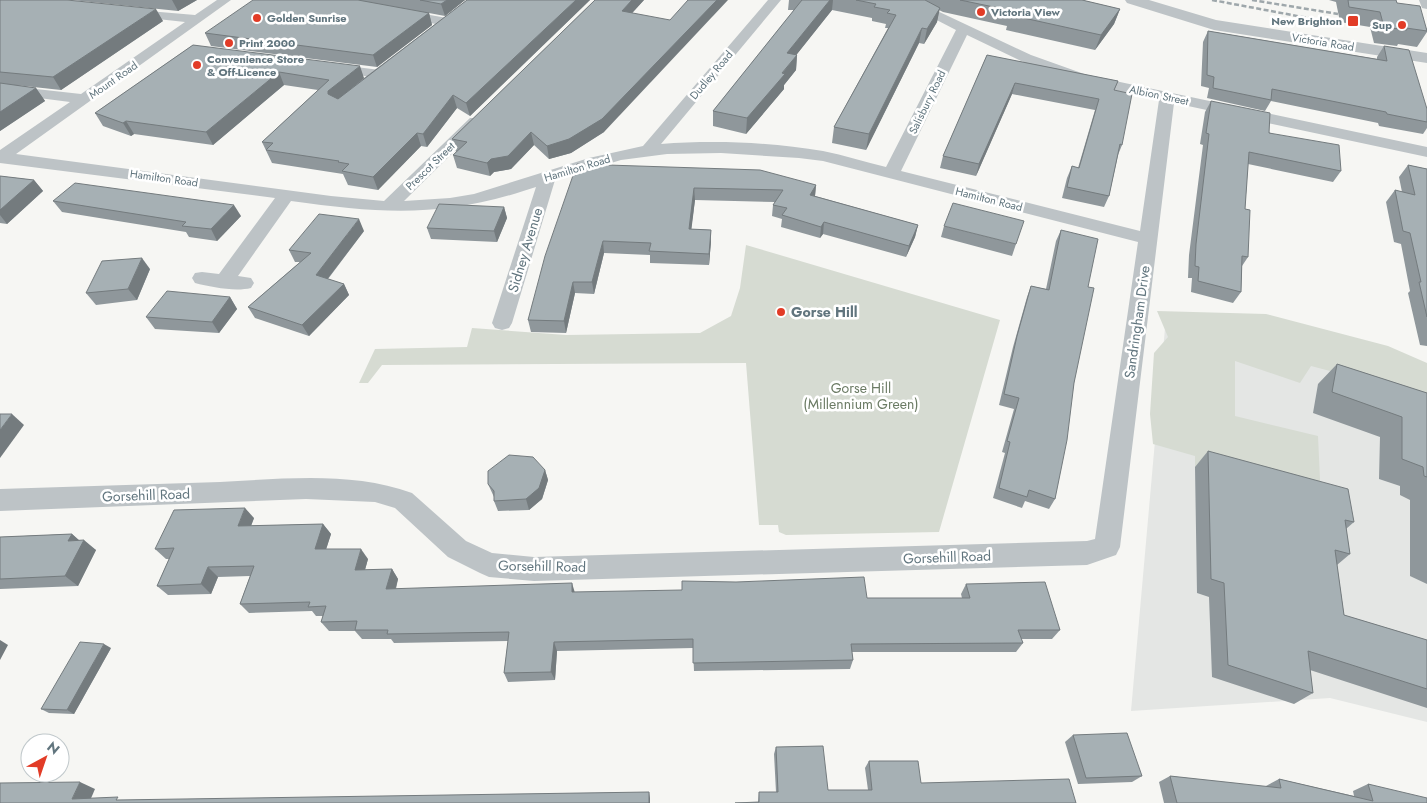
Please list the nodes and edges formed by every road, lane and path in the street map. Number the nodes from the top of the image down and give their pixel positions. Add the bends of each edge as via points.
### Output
1 (225, 0) edge
2 (775, 0) edge
3 (904, 0) edge
4 (1133, 0) edge
5 (1425, 0) edge
6 (1427, 6) edge
7 (113, 10) edge
8 (461, 11) edge
9 (390, 12) edge
10 (199, 19) junction
11 (447, 22) junction
12 (963, 29) junction
13 (432, 34) edge
14 (160, 47) junction
15 (177, 49) dead end
16 (1427, 58) edge
17 (395, 62) edge
18 (322, 67) edge
19 (380, 74) junction
20 (365, 87) edge
21 (0, 90) edge
22 (1167, 97) junction
23 (84, 100) junction
24 (487, 110) edge
25 (648, 150) junction
26 (1427, 152) edge
27 (1, 158) edge
28 (891, 174) junction
29 (548, 176) junction
30 (286, 195) junction
31 (388, 206) junction
32 (1148, 239) junction
33 (202, 278) dead end
34 (224, 281) junction
35 (244, 283) dead end
36 (502, 323) dead end
37 (0, 500) edge
38 (1107, 548) joint

1 - 10 street, Mount Road
2 - 25 street, Dudley Road
3 - 12 street, Albion Street
4 - 16 street, Victoria Road via 1214,25
5 - 6 street
7 - 10 street
8 - 11 street
9 - 11 street
10 - 14 street, Mount Road
11 - 13 street
12 - 22 street, Albion Street via 1060,72
12 - 28 street, Salisbury Road
14 - 15 street
14 - 23 street, Mount Road
17 - 19 street
18 - 19 street
19 - 20 street
21 - 23 street
22 - 26 street, Albion Street
22 - 32 street, Sandringham Drive
23 - 27 street, Mount Road
24 - 31 street, Prescot Street
25 - 28 street, Hamilton Road via 793,153 823,156
25 - 29 street, Hamilton Road
27 - 30 street, Hamilton Road
28 - 32 street, Hamilton Road
29 - 31 street, Hamilton Road via 473,200 425,206
29 - 36 street, Sidney Avenue
30 - 31 street, Hamilton Road via 358,206
30 - 34 street
32 - 38 street, Sandringham Drive
33 - 34 street
34 - 35 street
37 - 38 street, Gorsehill Road via 306,489 375,492 402,500 457,549 490,564 534,569 1068,553

